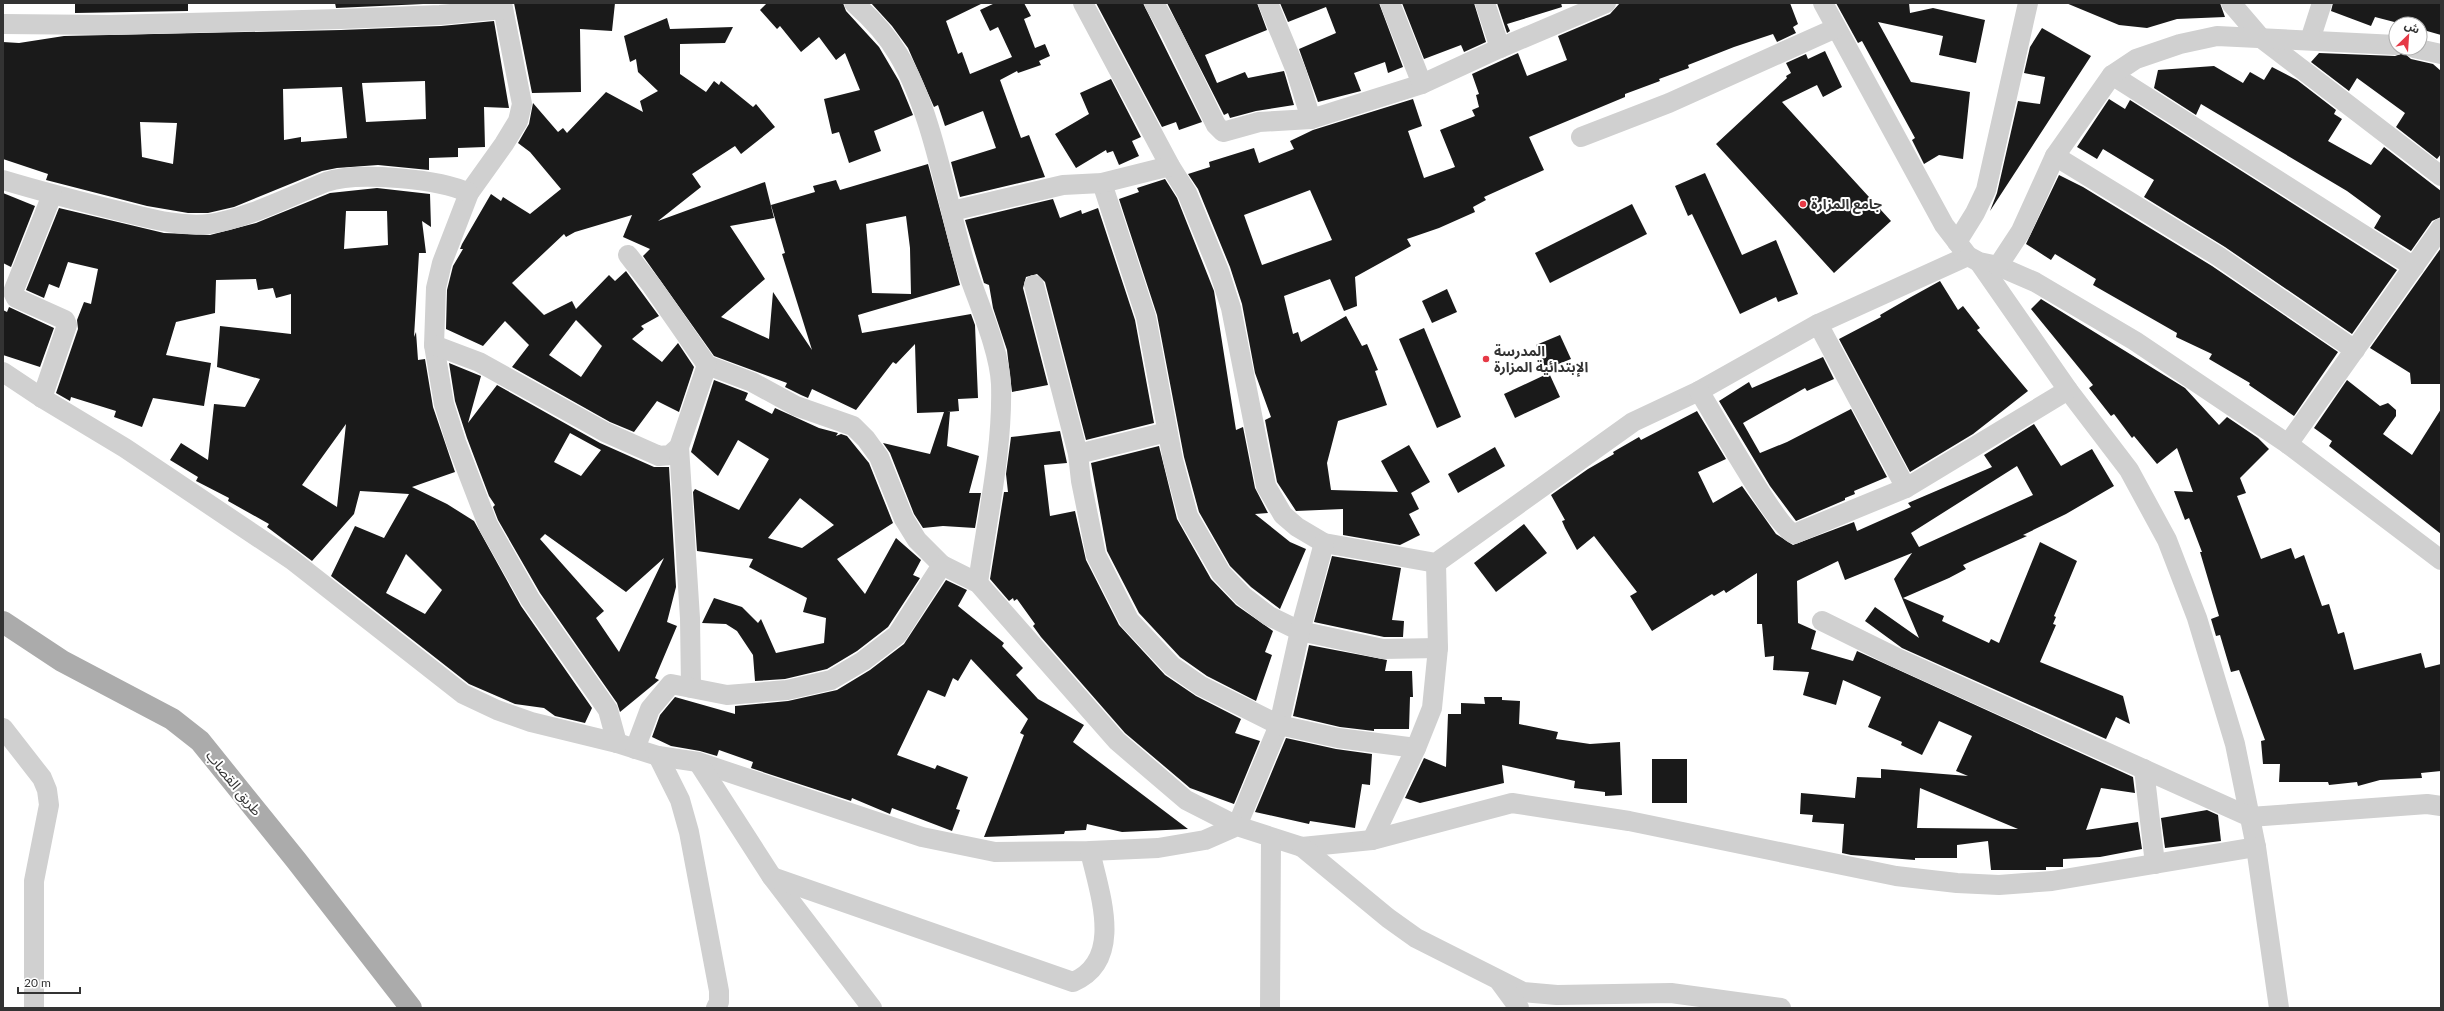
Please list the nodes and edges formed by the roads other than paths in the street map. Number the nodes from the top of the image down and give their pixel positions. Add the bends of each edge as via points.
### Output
1 (854, 3) edge
2 (1083, 3) edge
3 (1154, 3) edge
4 (1268, 3) edge
5 (1390, 3) edge
6 (1485, 3) edge
7 (1606, 3) edge
8 (1823, 3) edge
9 (2028, 3) edge
10 (2231, 3) edge
11 (2322, 3) edge
12 (503, 6) edge
13 (340, 11) edge
14 (3, 24) edge
15 (1836, 28) junction
16 (2261, 38) junction
17 (2310, 40) junction
18 (2388, 45) edge
19 (1500, 48) junction
20 (2428, 51) edge
21 (2441, 54) edge
22 (2112, 75) junction
23 (1422, 84) junction
24 (1311, 119) junction
25 (1580, 137) dead end
26 (2055, 156) junction
27 (1170, 166) junction
28 (2441, 176) edge
29 (3, 180) edge
30 (1102, 183) junction
31 (469, 193) junction
32 (52, 195) junction
33 (952, 211) junction
34 (2441, 228) edge
35 (628, 255) dead end
36 (1976, 257) junction
37 (2414, 267) junction
38 (1034, 285) dead end
39 (1818, 324) junction
40 (434, 345) junction
41 (2355, 350) junction
42 (707, 365) junction
43 (3, 372) edge
44 (2068, 390) junction
45 (1699, 391) junction
46 (42, 398) junction
47 (1167, 432) junction
48 (2288, 444) junction
49 (679, 448) junction
50 (1078, 454) junction
51 (1906, 488) junction
52 (1324, 543) junction
53 (2441, 560) edge
54 (1436, 563) junction
55 (942, 565) junction
56 (978, 583) junction
57 (1822, 621) dead end
58 (3, 622) edge
59 (1300, 631) junction
60 (1438, 648) junction
61 (691, 688) junction
62 (1279, 725) junction
63 (3, 728) edge
64 (617, 743) junction
65 (1416, 748) junction
66 (635, 749) junction
67 (658, 756) junction
68 (698, 762) junction
69 (2144, 769) junction
70 (2441, 806) edge
71 (2250, 817) junction
72 (1237, 826) junction
73 (1270, 838) junction
74 (1372, 840) junction
75 (1302, 847) junction
76 (2256, 847) junction
77 (1090, 851) junction
78 (2155, 864) junction
79 (772, 877) junction
80 (1499, 981) junction
81 (34, 1008) edge
82 (410, 1008) edge
83 (716, 1008) edge
84 (872, 1008) edge
85 (1270, 1008) edge
86 (1519, 1008) edge
87 (1781, 1008) edge
88 (2279, 1008) edge

1 - 33 street via 876,24 898,53 914,84
2 - 27 street
3 - 24 street via 1219,129 1223,132 1259,122
4 - 24 street via 1296,72
5 - 23 street
6 - 19 street
7 - 19 street
8 - 15 street
9 - 36 street via 1986,190 1975,213
10 - 16 street
11 - 17 street
12 - 13 street via 440,15
12 - 31 street via 522,104 518,121
13 - 14 street via 109,25
15 - 25 street via 1669,103
15 - 36 street via 1944,225
16 - 17 street
16 - 22 street via 2217,36 2180,44 2136,59
16 - 28 street
17 - 18 street
19 - 23 street
20 - 21 street
22 - 26 street
22 - 37 street
23 - 24 street
26 - 36 street via 2021,231
26 - 41 street via 2218,256
27 - 30 street
27 - 52 street via 1187,192 1231,308 1266,486 1283,515 1297,527
29 - 32 street
30 - 33 street via 1063,185
30 - 47 street via 1146,317
31 - 32 street via 457,187 417,179 363,178 328,182 211,224 180,225
31 - 40 street via 442,263 436,288
32 - 46 street via 13,292 16,298 66,320 67,325
33 - 56 street via 1001,382 1001,418
34 - 37 street
35 - 42 street
36 - 39 street
36 - 44 street
36 - 48 street via 2035,282 2135,341
37 - 41 street
38 - 50 street
39 - 45 street
39 - 51 street
40 - 49 street via 479,362 605,432 659,456 670,454
40 - 64 street via 444,404 488,524 530,599 605,706
41 - 48 street
42 - 49 street
42 - 55 street via 752,382 796,406 853,426 879,457 904,519 917,540
43 - 46 street
44 - 51 street
44 - 71 street via 2129,470 2167,540 2197,618 2226,712 2240,763
45 - 51 street via 1766,501 1789,532 1794,534
45 - 54 street via 1633,422
46 - 64 street via 125,448 292,560 463,694 531,722
47 - 50 street
47 - 59 street via 1188,516 1221,573 1243,596 1269,616
48 - 53 street
49 - 61 street via 690,618
50 - 62 street via 1096,555 1129,620 1172,666 1201,686
52 - 54 street
52 - 59 street
54 - 60 street
55 - 56 street
55 - 61 street via 897,635 863,661 831,680 787,690 740,695
56 - 72 street via 1117,741 1186,800
57 - 69 street via 1903,661
58 - 82 main road, طريق القصاب via 62,661 172,719 200,741
59 - 60 street via 1383,649
59 - 62 street
60 - 65 street via 1432,708
61 - 66 street via 671,684 667,687 650,709
62 - 65 street via 1338,738
62 - 72 street
63 - 81 street via 42,778 48,790 49,805 34,881
64 - 66 street
65 - 74 street
66 - 67 street
67 - 68 street
67 - 83 street via 680,800 689,832 719,992
68 - 77 street via 922,837 996,852
68 - 79 street
69 - 71 street
69 - 78 street
70 - 71 street via 2427,804
71 - 76 street
72 - 73 street
72 - 77 street via 1205,840 1158,848
73 - 75 street
73 - 85 street
74 - 75 street
74 - 78 street via 1512,803 1629,821 1896,876 1950,882 2029,883
75 - 80 street via 1416,938 1459,958
76 - 78 street
76 - 88 street
77 - 79 street via 1104,907 1106,931 1097,959 1084,978 1073,982
79 - 84 street
80 - 86 street
80 - 87 street via 1523,992 1557,995 1671,993

